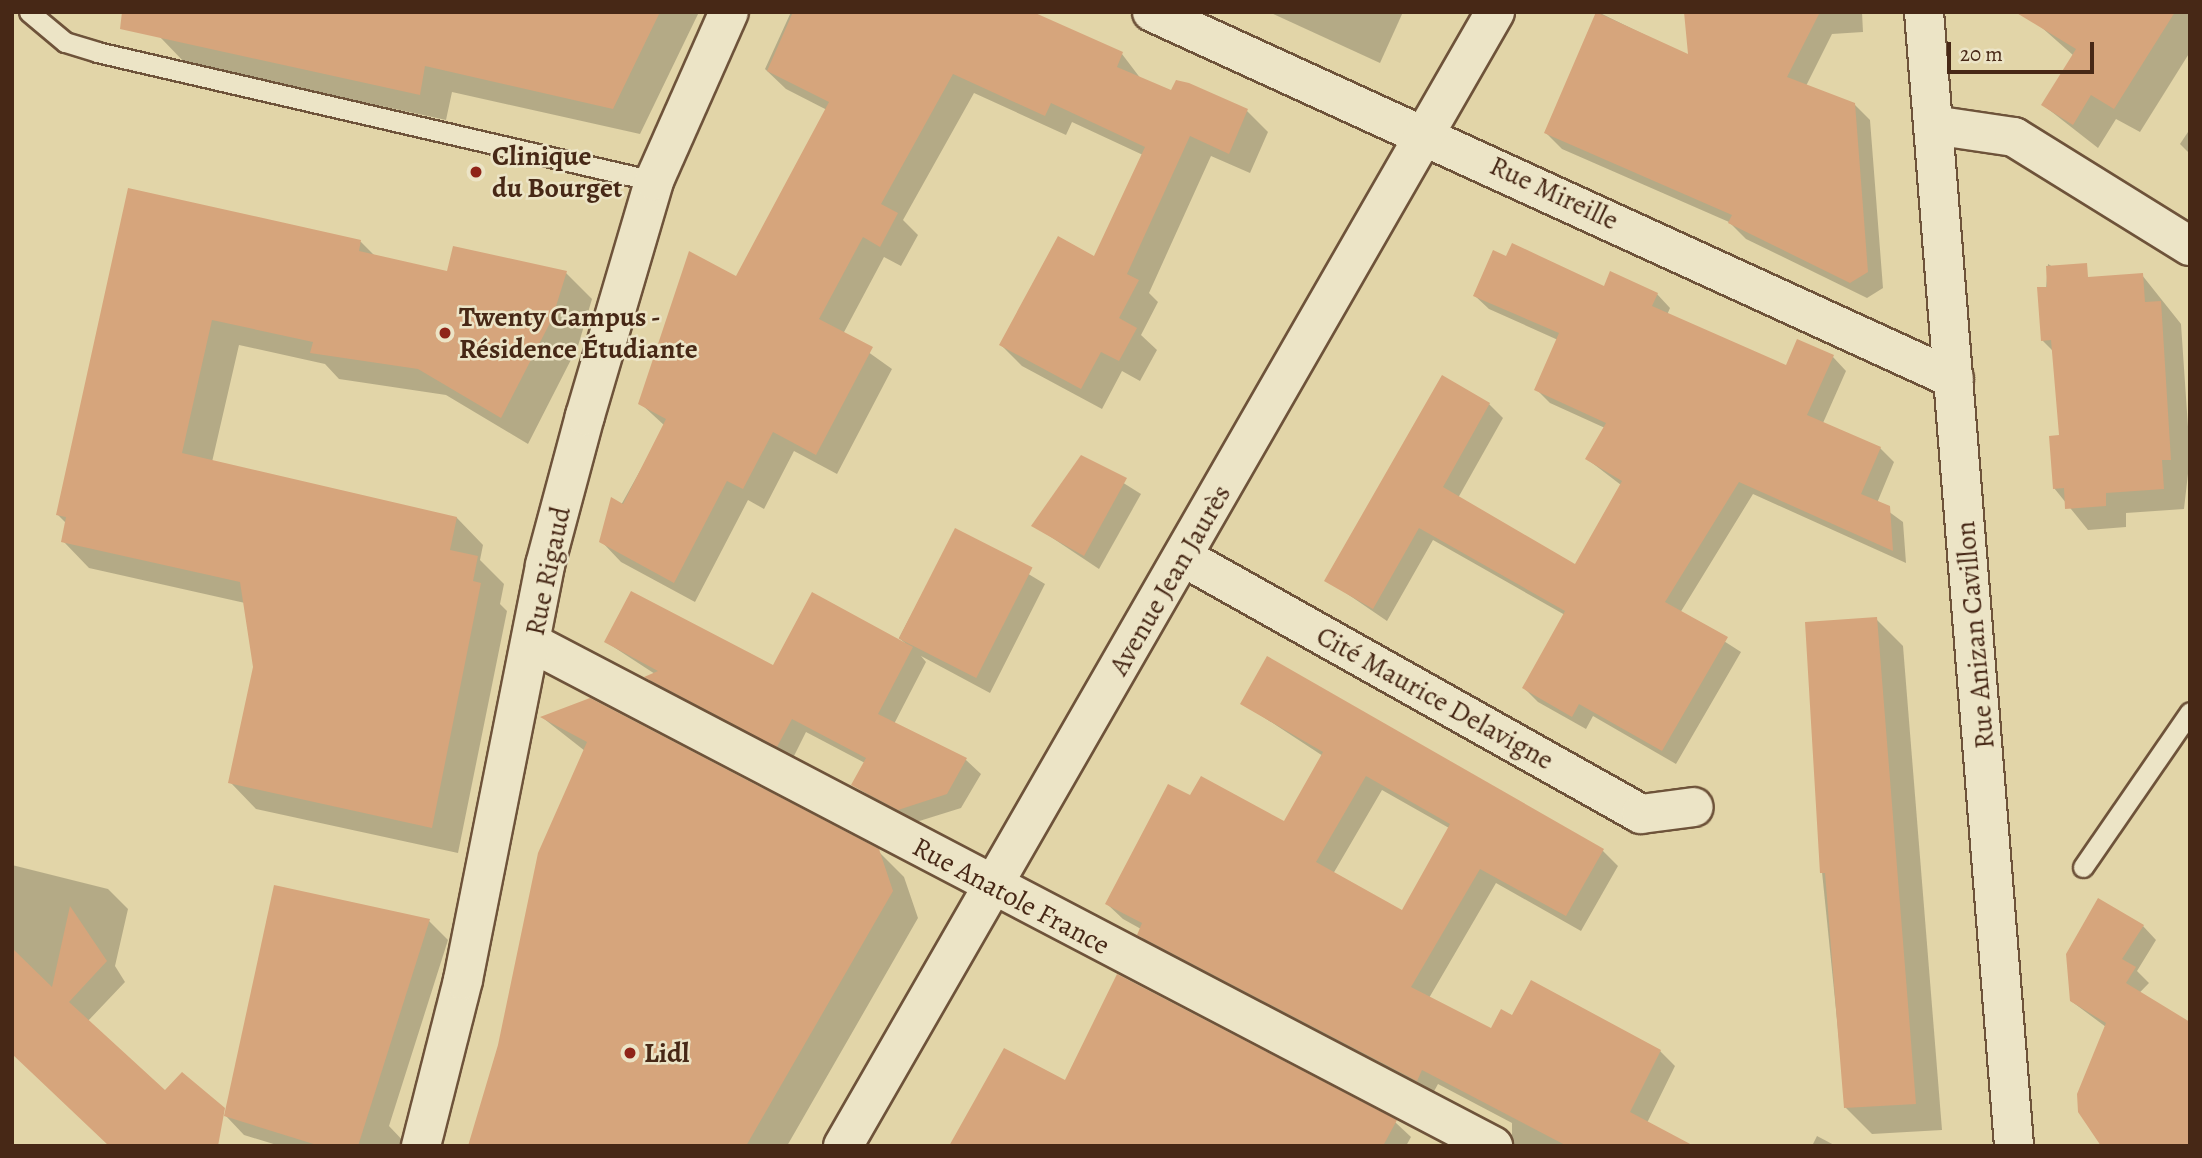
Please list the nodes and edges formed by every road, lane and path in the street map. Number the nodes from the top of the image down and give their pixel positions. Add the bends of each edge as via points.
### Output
1 (29, 12) edge
2 (729, 12) edge
3 (1152, 12) edge
4 (1495, 12) edge
5 (1924, 12) edge
6 (1933, 125) junction
7 (1427, 134) junction
8 (654, 181) junction
9 (2190, 246) edge
10 (1954, 379) junction
11 (1183, 557) junction
12 (532, 643) junction
13 (2190, 712) edge
14 (1694, 807) dead end
15 (2083, 867) dead end
16 (995, 888) junction
17 (421, 1146) edge
18 (843, 1146) edge
19 (1493, 1146) edge
20 (2014, 1146) edge

1 - 8 lane via 65,42 97,52
2 - 8 street, Rue Rigaud
3 - 7 street, Rue Mireille
4 - 7 street, Avenue Jean Jaurès
5 - 6 street, Rue Anizan Cavillon
6 - 9 street via 2014,138
6 - 10 street, Rue Anizan Cavillon
7 - 10 street, Rue Mireille
7 - 11 street, Avenue Jean Jaurès
8 - 12 street, Rue Rigaud via 545,565
10 - 20 street, Rue Anizan Cavillon
11 - 14 street, Cité Maurice Delavigne via 1641,814
11 - 16 street, Avenue Jean Jaurès
12 - 16 street, Rue Anatole France
12 - 17 street, Rue Rigaud via 463,980
13 - 15 lane
16 - 18 street, Avenue Jean Jaurès
16 - 19 street, Rue Anatole France

